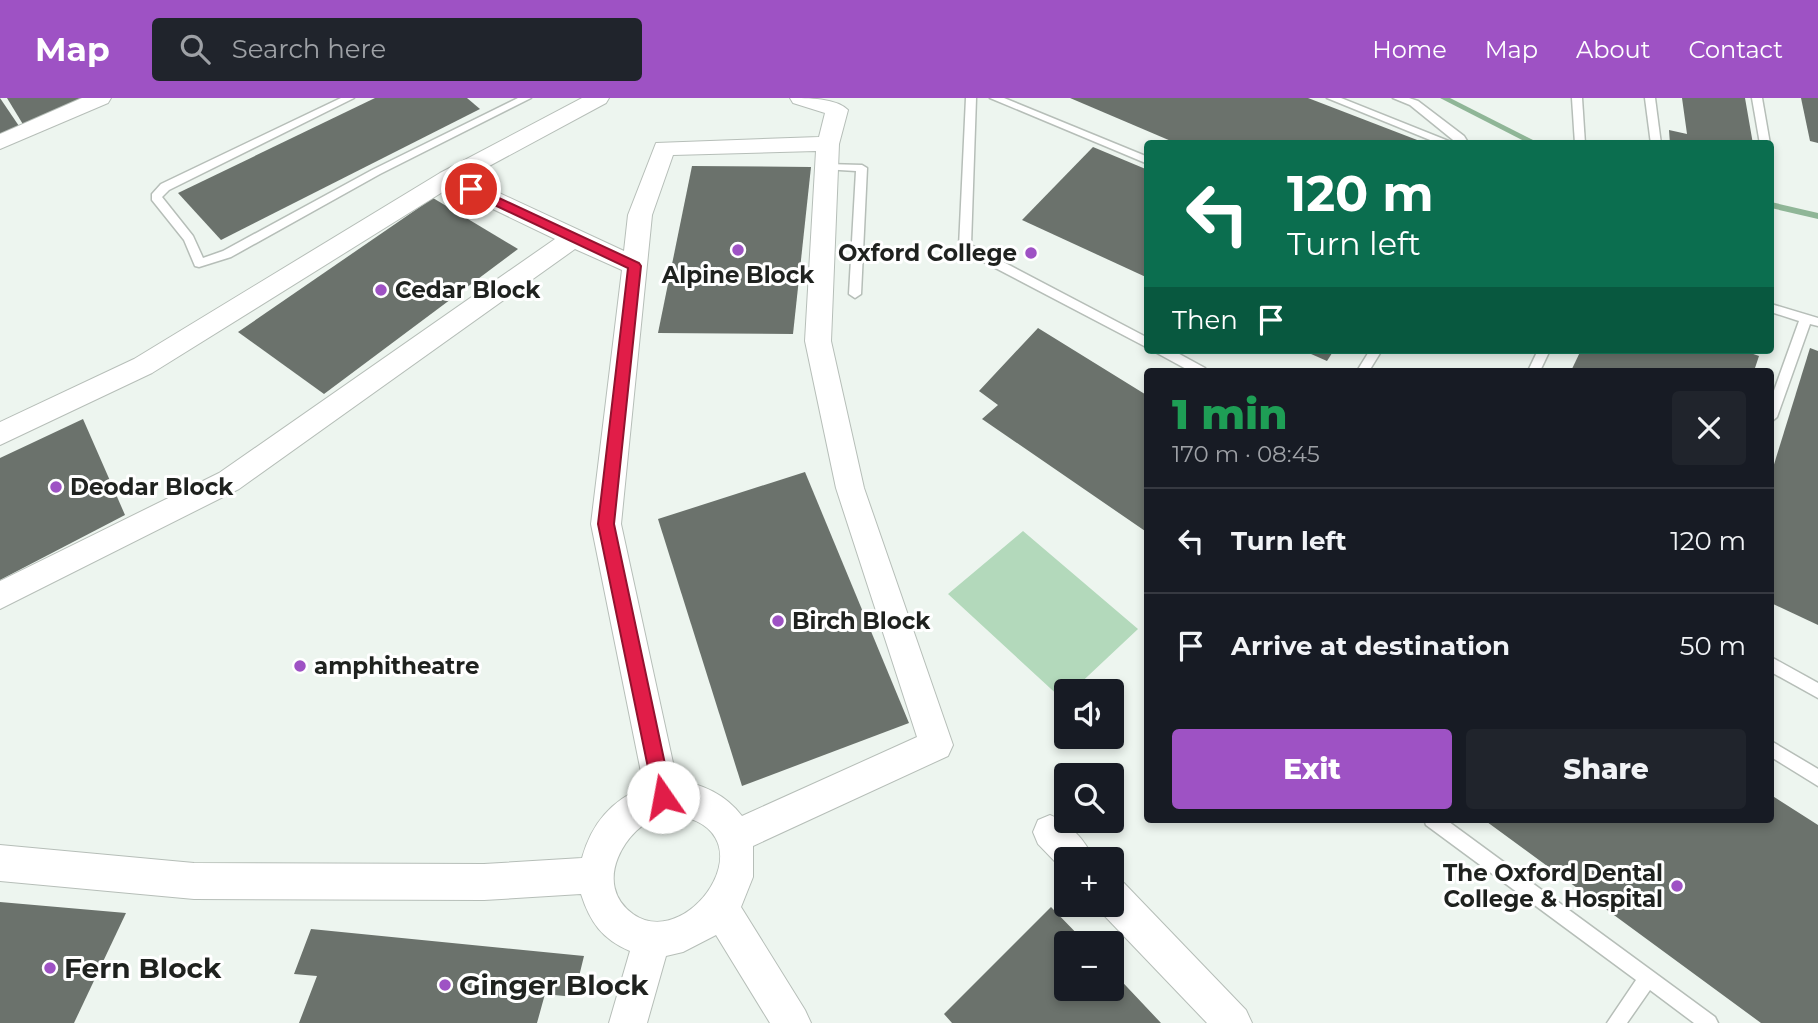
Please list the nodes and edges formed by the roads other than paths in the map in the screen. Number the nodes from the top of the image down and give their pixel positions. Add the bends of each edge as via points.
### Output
1 (100, 98) edge
2 (349, 98) edge
3 (526, 98) edge
4 (598, 98) edge
5 (618, 98) edge
6 (801, 98) edge
7 (971, 98) edge
8 (995, 98) edge
9 (1332, 98) edge
10 (1398, 98) edge
11 (1577, 98) edge
12 (1650, 98) edge
13 (1757, 98) edge
14 (573, 113) junction
15 (1441, 140) edge
16 (1462, 140) edge
17 (1580, 140) edge
18 (1655, 140) edge
19 (1764, 140) edge
20 (0, 142) edge
21 (827, 156) junction
22 (1144, 159) edge
23 (448, 178) junction
24 (573, 238) junction
25 (635, 266) junction
26 (855, 294) dead end
27 (1774, 309) edge
28 (1812, 320) edge
29 (1144, 341) edge
30 (1169, 354) edge
31 (1195, 368) edge
32 (1774, 410) edge
33 (0, 434) edge
34 (0, 596) edge
35 (1774, 666) edge
36 (1818, 691) edge
37 (1774, 750) edge
38 (1818, 778) edge
39 (663, 797) junction
40 (1437, 823) edge
41 (1050, 832) dead end
42 (734, 837) junction
43 (1064, 847) edge
44 (0, 863) edge
45 (596, 875) junction
46 (720, 907) junction
47 (1124, 910) edge
48 (652, 939) junction
49 (1648, 977) junction
50 (628, 1023) edge
51 (792, 1023) edge
52 (1233, 1023) edge
53 (1616, 1023) edge
54 (1709, 1023) edge

1 - 20 street
2 - 3 lane via 165,187 156,197 189,239 199,263 227,254 376,172
4 - 14 street
5 - 14 street
6 - 21 street via 836,110
7 - 29 lane via 965,247
8 - 22 lane
9 - 15 lane
10 - 16 lane via 1414,103
11 - 17 lane
12 - 18 lane
13 - 19 lane
14 - 23 street
21 - 25 street via 664,148 640,215
21 - 26 lane via 862,168
21 - 42 street via 818,341 850,488 936,745
23 - 24 street
23 - 33 street via 143,366
24 - 25 street
24 - 34 street via 229,481
25 - 39 street via 606,524
27 - 28 lane
28 - 32 lane
30 - 31 lane
35 - 36 lane
37 - 38 lane
39 - 42 street via 705,803 723,817
39 - 45 street via 625,816 600,853
40 - 49 lane
41 - 43 street
42 - 46 street via 738,860 733,885
44 - 45 street via 194,881 484,882
45 - 48 street via 599,896 610,917 628,932
46 - 48 street via 688,931
46 - 51 street
47 - 52 street
48 - 50 street
49 - 53 lane
49 - 54 lane

